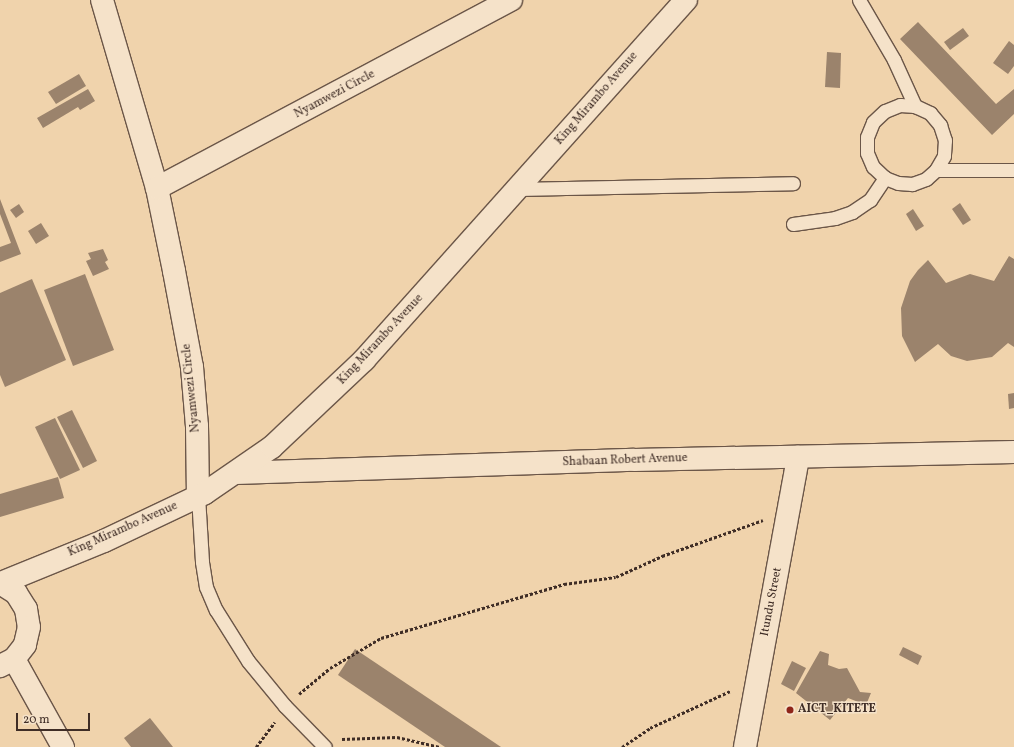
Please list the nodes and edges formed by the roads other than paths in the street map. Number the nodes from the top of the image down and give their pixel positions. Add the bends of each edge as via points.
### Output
1 (102, 0) edge
2 (511, 0) edge
3 (686, 0) edge
4 (859, 0) edge
5 (915, 106) junction
6 (936, 170) junction
7 (1014, 170) edge
8 (885, 178) junction
9 (793, 183) dead end
10 (158, 188) junction
11 (518, 189) junction
12 (792, 224) dead end
13 (1014, 452) edge
14 (798, 457) junction
15 (236, 473) junction
16 (198, 496) junction
17 (1, 583) edge
18 (7, 663) edge
19 (322, 744) edge
20 (63, 747) edge
21 (746, 747) edge

1 - 10 street, Nyamwezi Circle
2 - 10 street, Nyamwezi Circle
3 - 11 street, King Mirambo Avenue
4 - 5 lane via 878,30
5 - 6 lane via 930,113 940,125 945,140 944,156
5 - 8 lane via 900,106 885,111 874,122 867,136 867,152 873,167
6 - 7 lane
6 - 8 lane via 926,179 912,184 898,184
8 - 12 lane via 863,207 836,218
9 - 11 lane
10 - 16 street, Nyamwezi Circle via 192,367 198,426
11 - 15 street, King Mirambo Avenue via 364,360 272,447
13 - 14 street, Shabaan Robert Avenue
14 - 15 street, Shabaan Robert Avenue
14 - 21 street, Itundu Street
15 - 16 street, King Mirambo Avenue
16 - 17 street, King Mirambo Avenue via 104,542
16 - 19 lane via 206,587 229,632 286,706
17 - 18 street via 16,593 26,609 29,627 26,639
18 - 20 street

